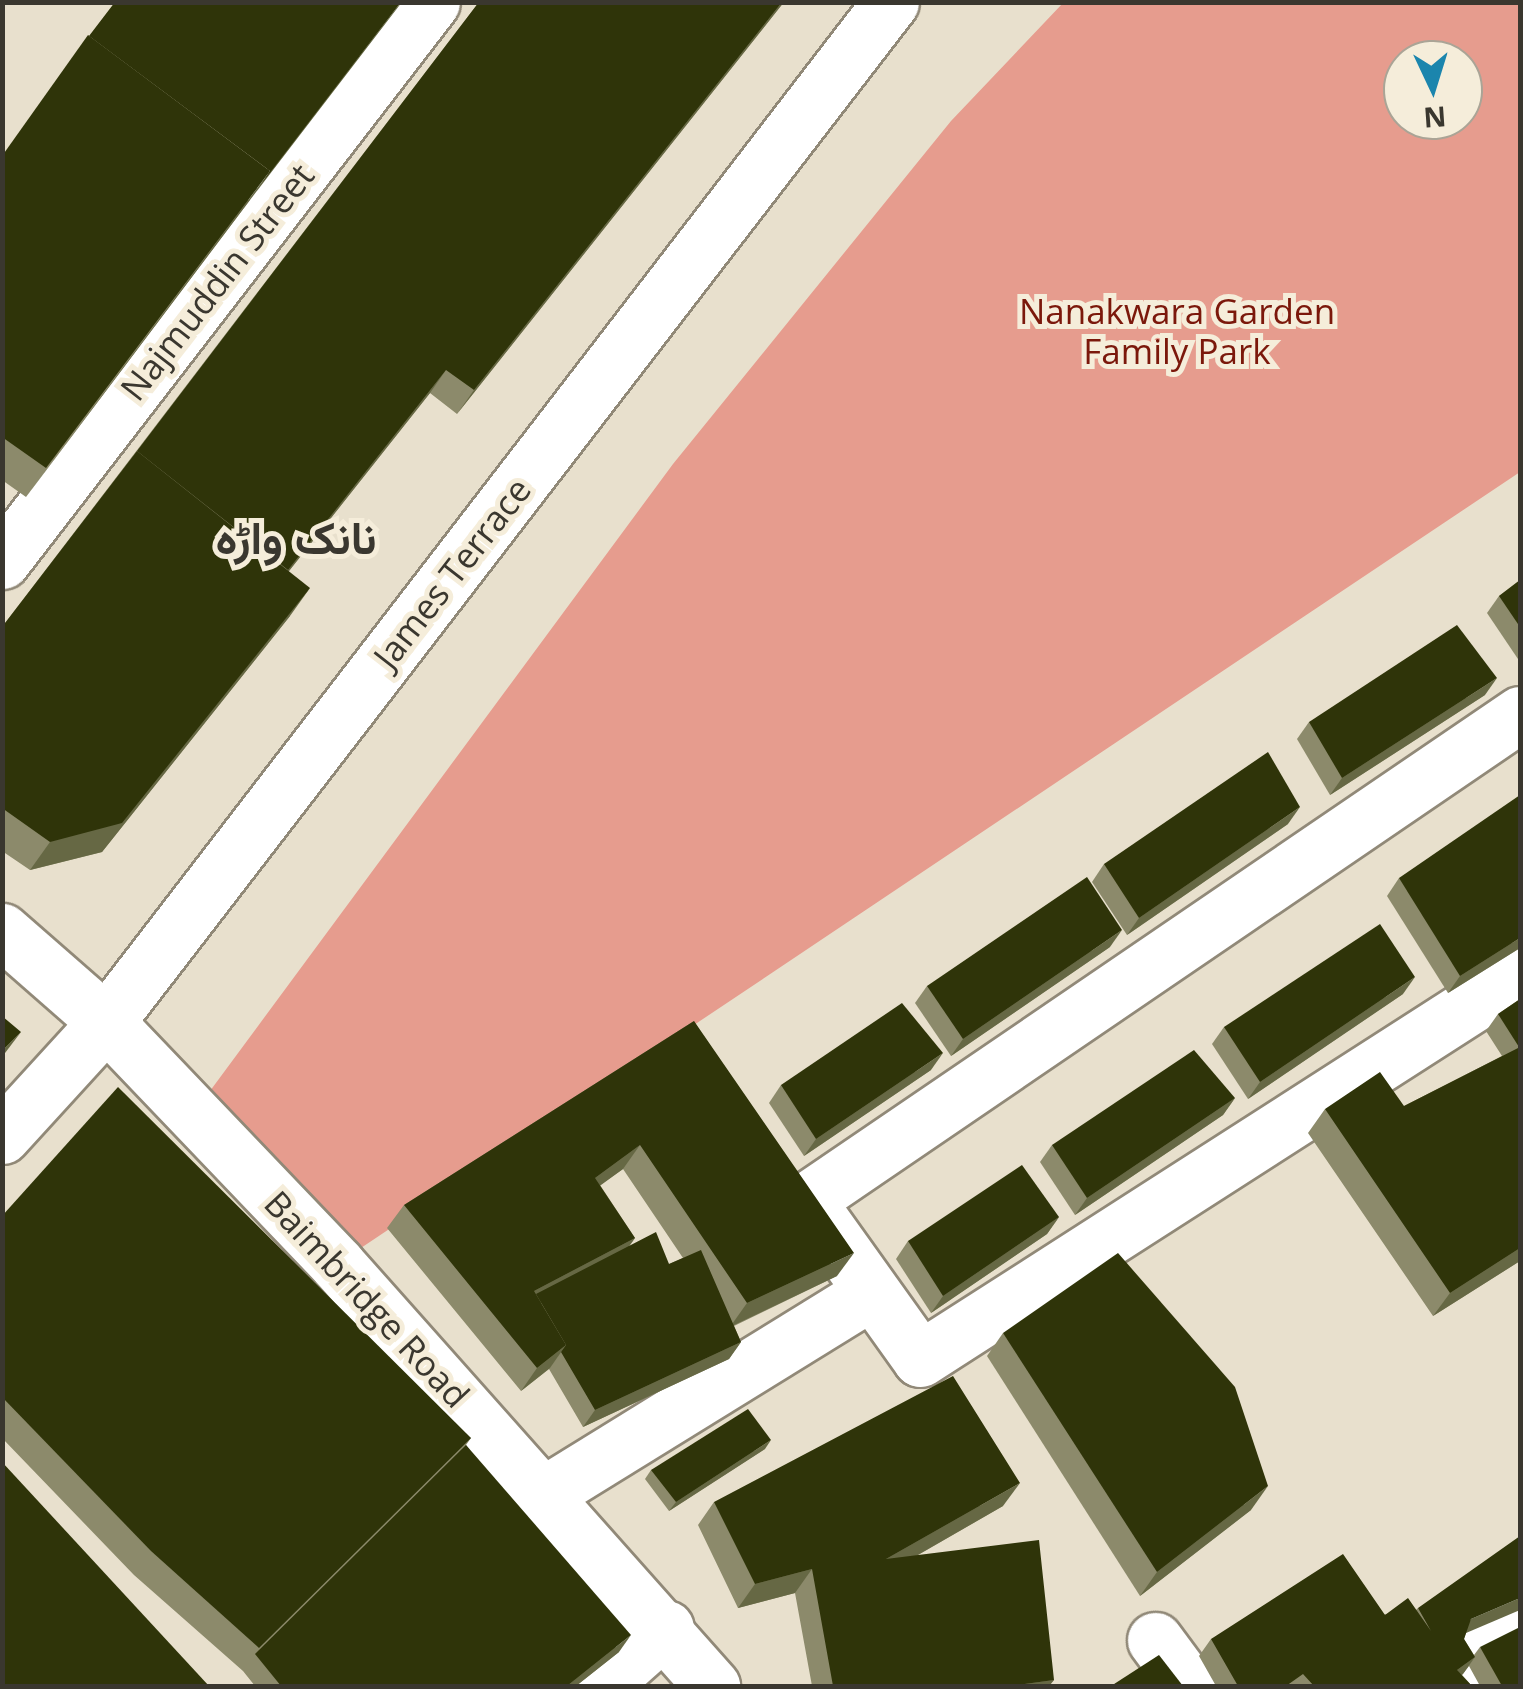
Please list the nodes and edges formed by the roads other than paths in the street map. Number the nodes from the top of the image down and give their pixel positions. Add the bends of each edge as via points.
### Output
1 (432, 2) edge
2 (892, 2) edge
3 (2, 561) edge
4 (1520, 714) edge
5 (2, 932) edge
6 (1520, 974) edge
7 (106, 1022) junction
8 (2, 1136) edge
9 (775, 1153) edge
10 (807, 1200) junction
11 (870, 1292) junction
12 (546, 1492) junction
13 (1520, 1619) edge
14 (666, 1628) junction
15 (1155, 1640) dead end
16 (601, 1686) edge
17 (712, 1686) edge
18 (1188, 1686) edge
19 (1471, 1686) edge

1 - 3 street, Najmuddin Street
2 - 7 street, James Terrace
4 - 10 street
5 - 7 street, Baimbridge Road
6 - 11 street via 920,1358
7 - 8 street, James Terrace
7 - 12 street, Baimbridge Road
9 - 10 street
10 - 11 street
11 - 12 street
12 - 14 street, Baimbridge Road
13 - 19 street via 1466,1650
14 - 16 street
14 - 17 street, Baimbridge Road
15 - 18 street

